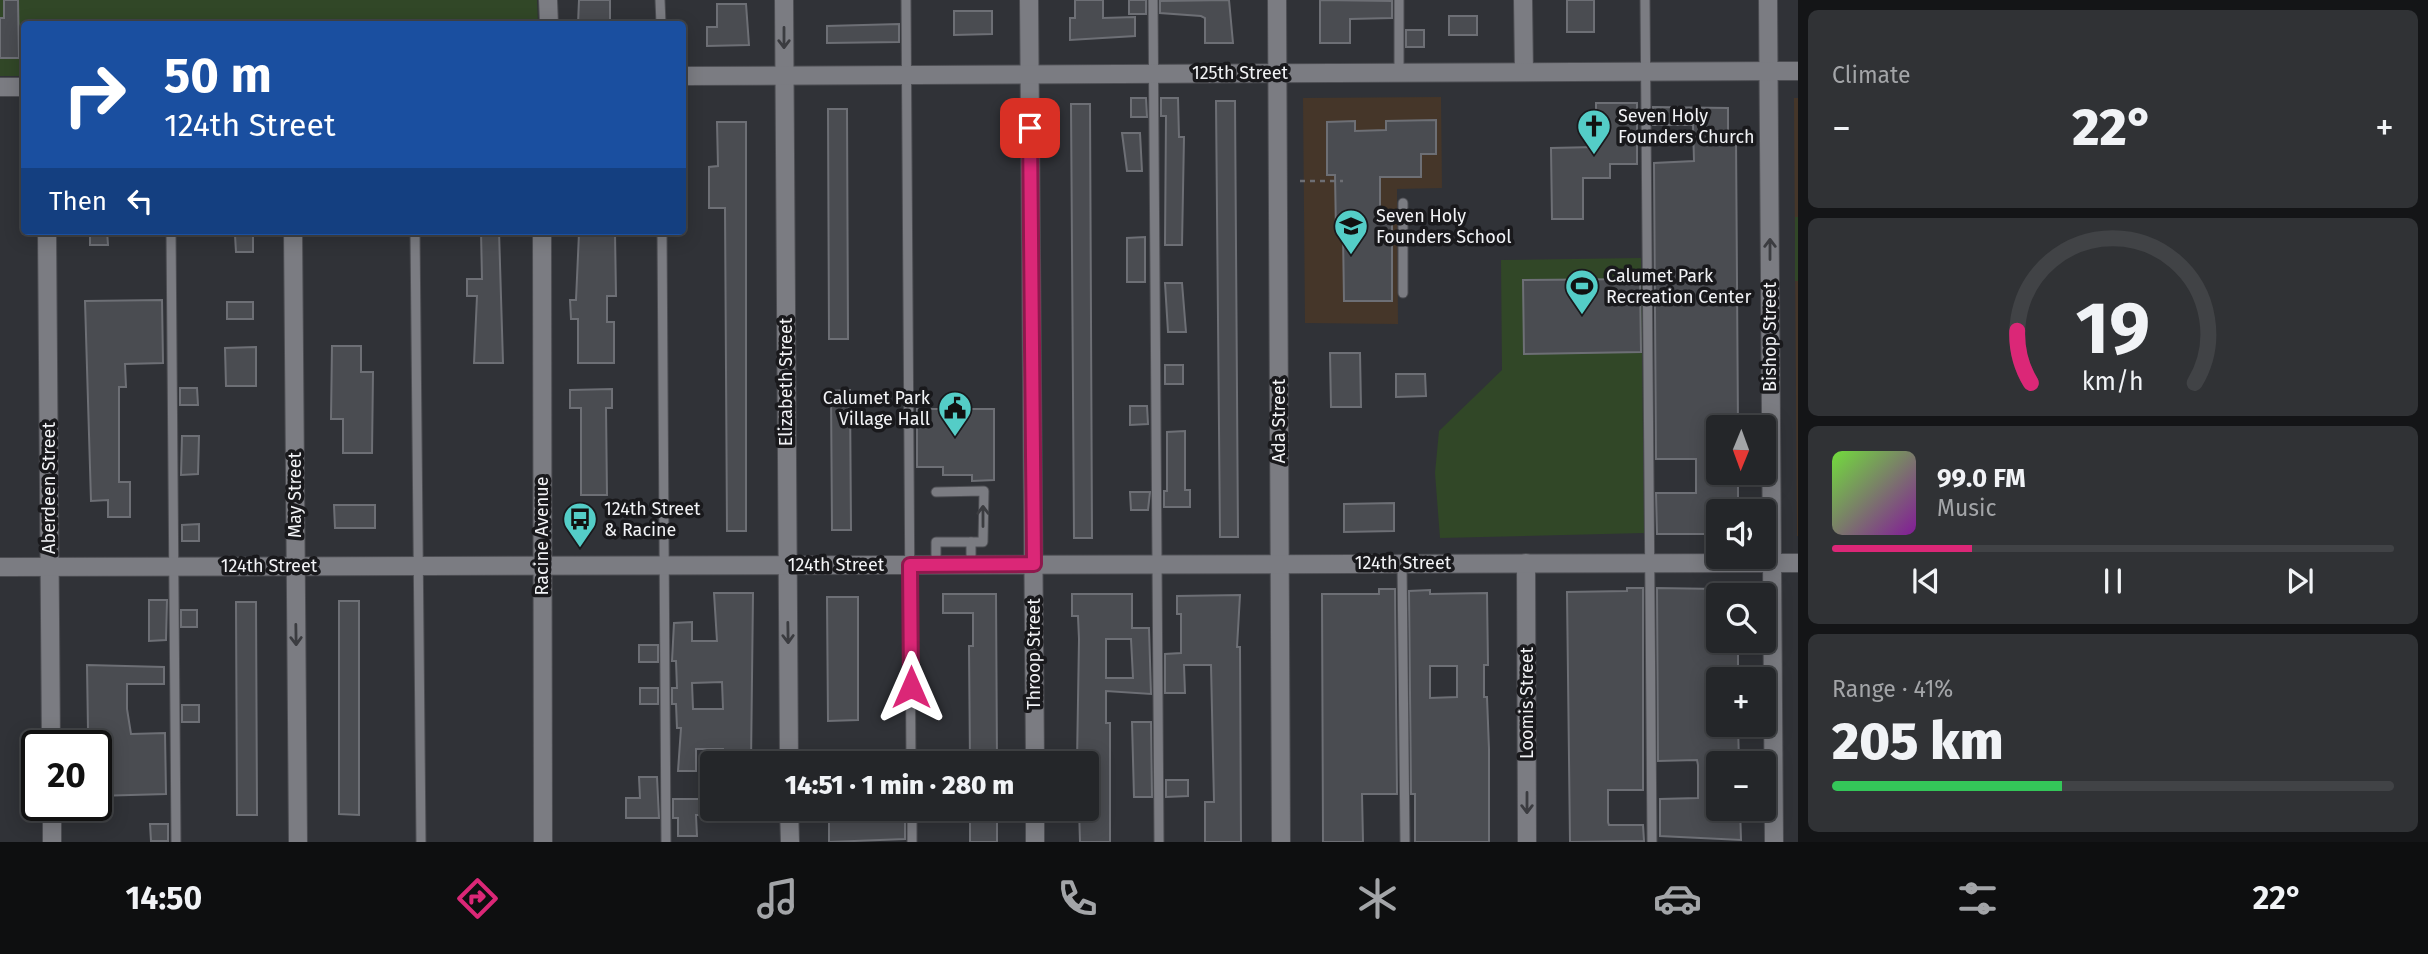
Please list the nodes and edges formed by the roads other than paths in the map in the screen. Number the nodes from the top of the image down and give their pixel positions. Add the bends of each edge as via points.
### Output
1 (548, 0) edge
2 (660, 0) edge
3 (784, 0) edge
4 (906, 0) edge
5 (1029, 0) edge
6 (1153, 0) edge
7 (1277, 0) edge
8 (1399, 0) edge
9 (1523, 0) edge
10 (1645, 0) edge
11 (1768, 0) edge
12 (549, 21) edge
13 (661, 21) edge
14 (1768, 71) junction
15 (1798, 71) edge
16 (1524, 72) junction
17 (1645, 72) junction
18 (1278, 73) junction
19 (1399, 73) junction
20 (1030, 74) junction
21 (1153, 74) junction
22 (784, 75) junction
23 (907, 75) junction
24 (686, 76) edge
25 (0, 87) edge
26 (21, 87) edge
27 (1403, 203) dead end
28 (47, 235) edge
29 (171, 235) edge
30 (293, 235) edge
31 (415, 235) edge
32 (542, 235) edge
33 (662, 235) edge
34 (1403, 293) dead end
35 (936, 492) dead end
36 (1771, 499) edge
37 (971, 542) junction
38 (1776, 562) edge
39 (1798, 562) edge
40 (1402, 563) junction
41 (1526, 563) junction
42 (1649, 563) junction
43 (1706, 563) edge
44 (971, 564) junction
45 (1034, 564) junction
46 (1158, 564) junction
47 (1280, 564) junction
48 (664, 565) junction
49 (787, 565) junction
50 (910, 565) junction
51 (936, 565) junction
52 (295, 566) junction
53 (418, 566) junction
54 (542, 566) junction
55 (0, 567) edge
56 (50, 567) junction
57 (172, 567) junction
58 (1772, 569) edge
59 (51, 730) edge
60 (789, 751) edge
61 (911, 751) edge
62 (1035, 751) edge
63 (52, 821) edge
64 (789, 821) edge
65 (912, 821) edge
66 (1035, 821) edge
67 (52, 842) edge
68 (176, 842) edge
69 (298, 842) edge
70 (421, 842) edge
71 (543, 842) edge
72 (666, 842) edge
73 (790, 842) edge
74 (912, 842) edge
75 (1035, 842) edge
76 (1159, 842) edge
77 (1281, 842) edge
78 (1405, 842) edge
79 (1527, 842) edge
80 (1652, 842) edge
81 (1774, 842) edge

1 - 12 street
2 - 13 lane
3 -> 22 street, Elizabeth Street
4 - 23 lane
5 - 20 street, Throop Street
6 - 21 lane
7 - 18 street, Ada Street
8 - 19 lane
9 - 16 street
10 - 17 lane
11 - 14 street, Bishop Street
14 - 15 street, 125th Street
14 - 17 street, 125th Street
36 -> 14 street, Bishop Street
16 - 17 street, 125th Street
16 - 19 street, 125th Street
17 - 42 lane
18 - 19 street, 125th Street
18 - 21 street, 125th Street
18 - 47 street, Ada Street
20 - 21 street, 125th Street
20 - 23 street, 125th Street
20 - 45 street, Throop Street
21 - 46 lane
22 - 23 street, 125th Street
22 - 24 street, 125th Street
22 - 49 street, Elizabeth Street
23 - 50 lane
25 - 26 street
27 - 34 lane
28 - 56 street, Aberdeen Street
29 - 57 lane
30 - 52 street, May Street
31 - 53 lane
32 - 54 street, Racine Avenue
33 - 48 lane
37 -> 35 lane via 983,542 984,491
37 - 44 lane
37 - 51 lane via 936,542
38 - 39 street, 124th Street
40 - 41 street, 124th Street
40 - 47 street, 124th Street
40 - 78 lane
41 - 42 street, 124th Street
41 -> 79 street, Loomis Street
42 - 43 street, 124th Street
42 - 80 lane
44 - 45 street, 124th Street
44 - 51 street, 124th Street
45 - 46 street, 124th Street
45 - 62 street, Throop Street
46 - 47 street, 124th Street
46 - 76 lane
47 - 77 street, Ada Street
48 - 49 street, 124th Street
48 - 54 street, 124th Street
48 - 72 lane
49 - 50 street, 124th Street
49 -> 60 street, Elizabeth Street
50 - 51 street, 124th Street
50 - 61 lane
52 - 53 street, 124th Street
52 - 57 street, 124th Street
52 -> 69 street, May Street
53 - 54 street, 124th Street
53 - 70 lane
54 - 71 street, Racine Avenue
55 - 56 street, 124th Street
56 - 57 street, 124th Street
56 - 59 street, Aberdeen Street
57 - 68 lane
58 - 81 street, Bishop Street
63 - 67 street
64 - 73 street
65 - 74 lane
66 - 75 street

